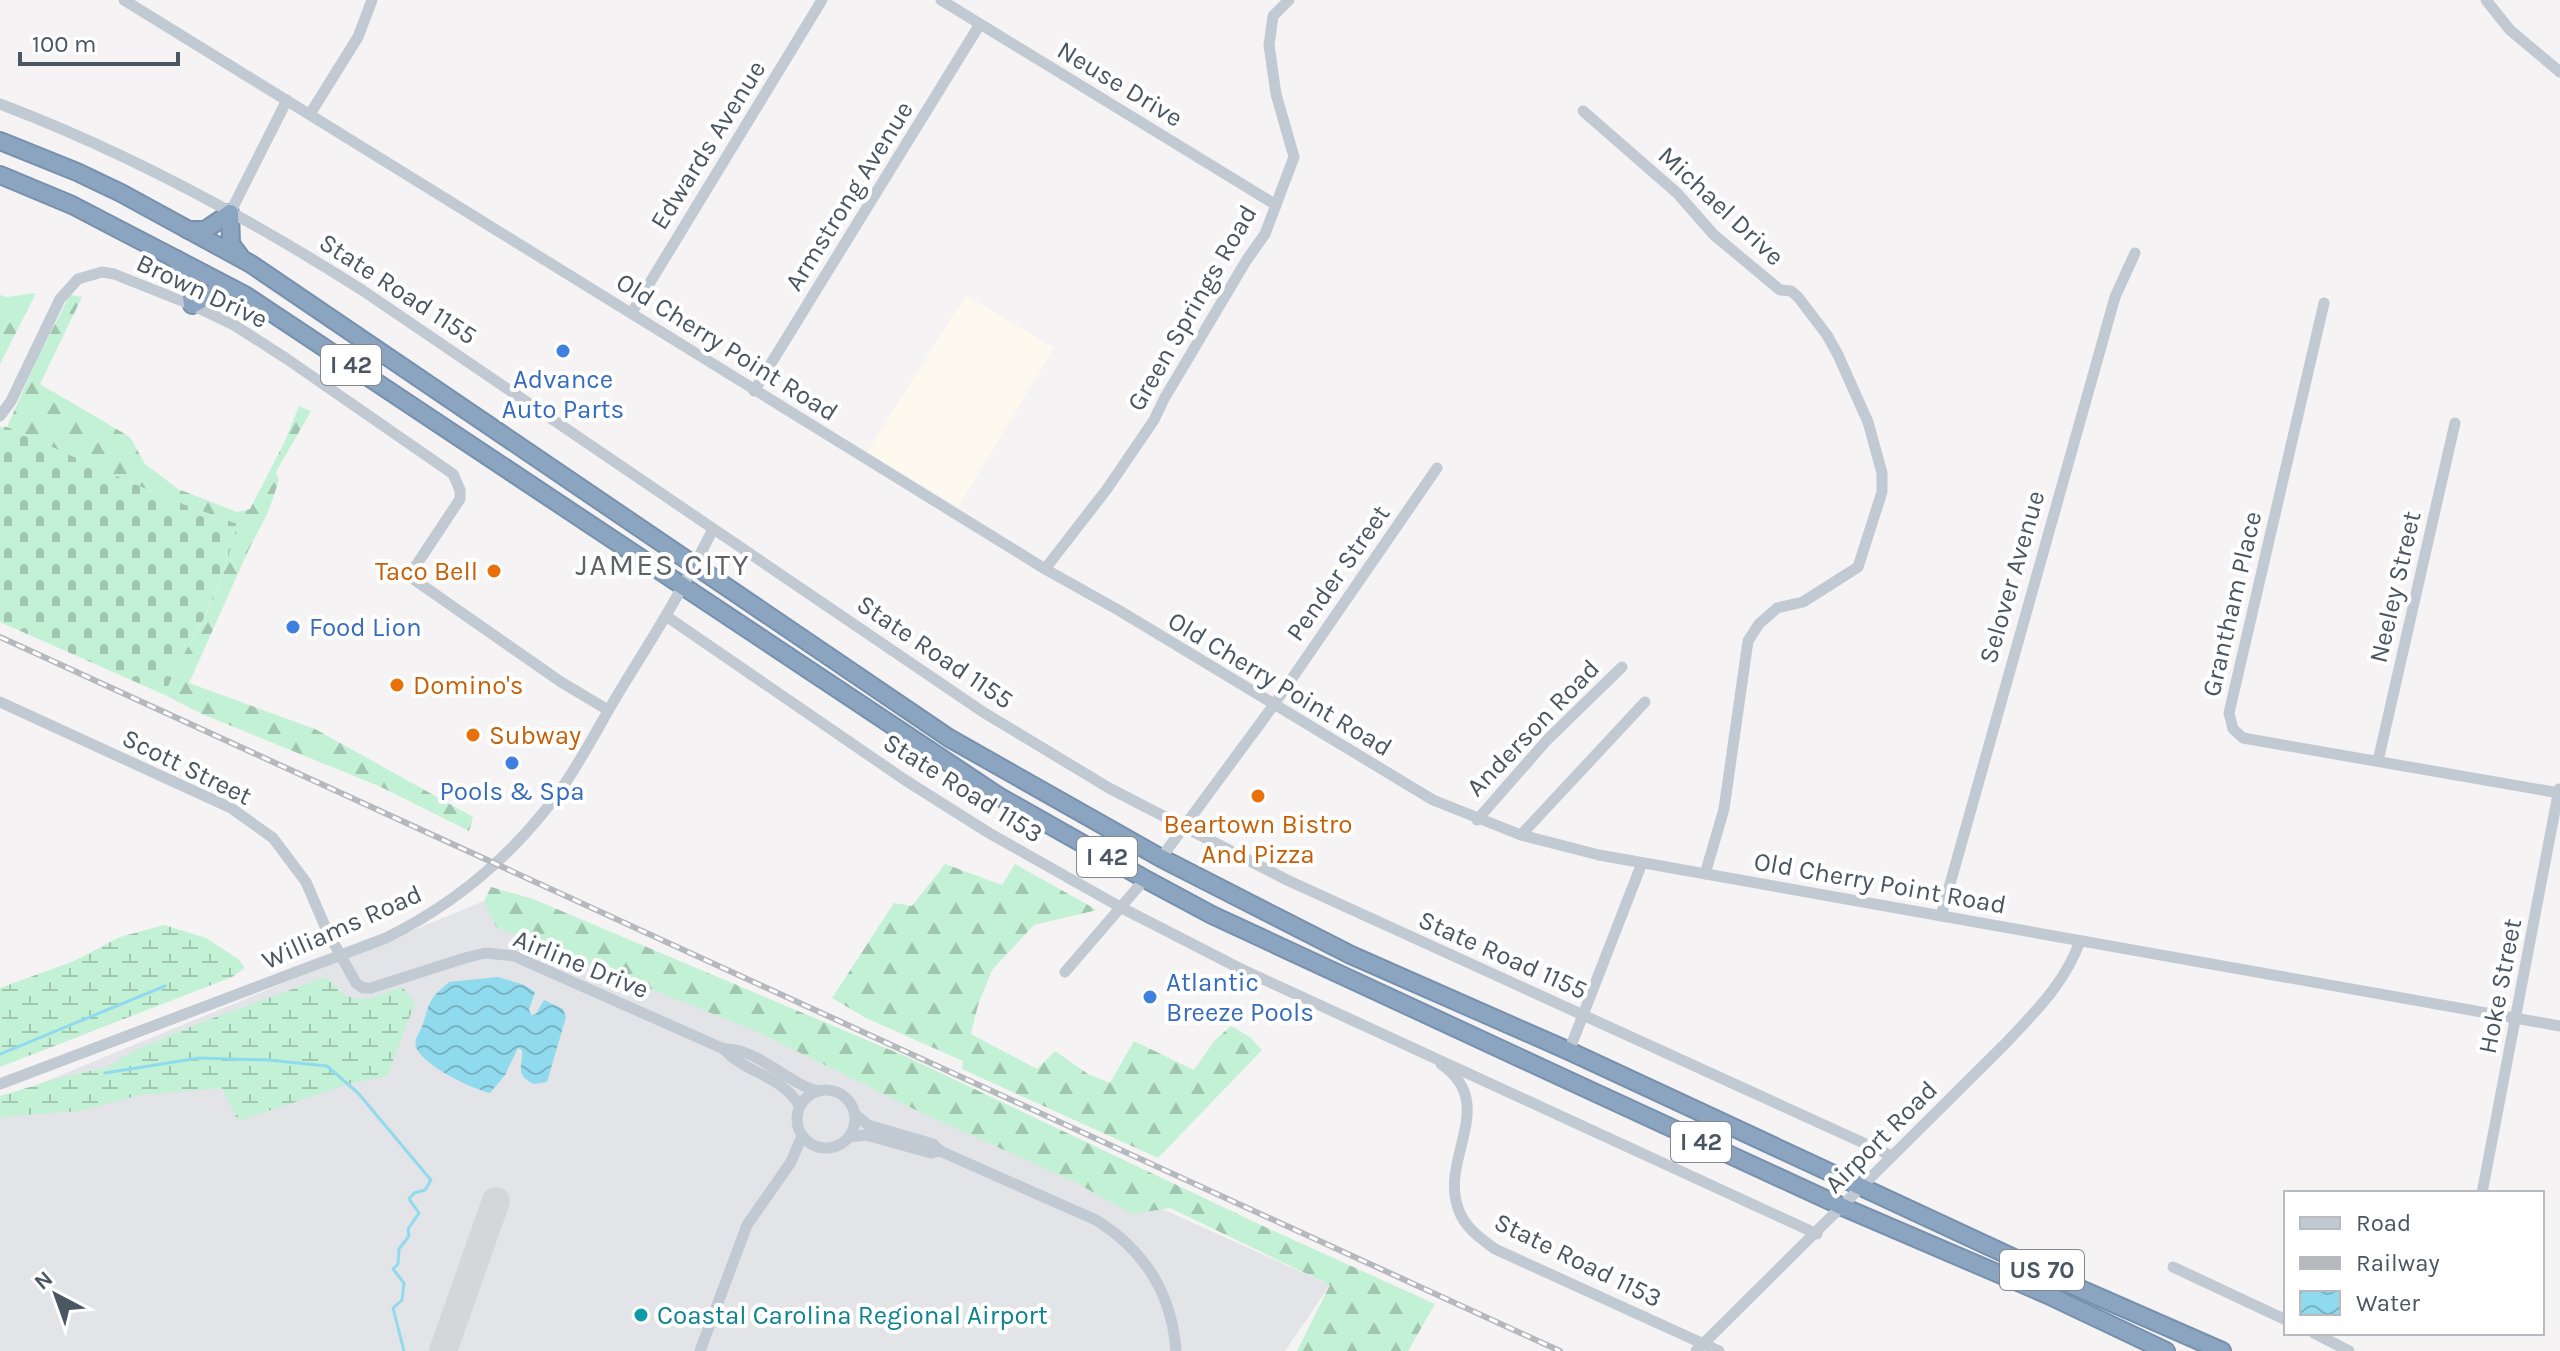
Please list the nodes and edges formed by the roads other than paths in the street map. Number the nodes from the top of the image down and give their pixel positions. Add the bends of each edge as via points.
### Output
1 (124, 0) edge
2 (372, 0) edge
3 (822, 0) edge
4 (941, 0) edge
5 (1289, 0) edge
6 (2486, 0) edge
7 (980, 24) junction
8 (2560, 72) edge
9 (287, 100) junction
10 (0, 104) edge
11 (1583, 111) dead end
12 (310, 114) junction
13 (0, 141) edge
14 (0, 175) edge
15 (1276, 205) junction
16 (230, 213) junction
17 (185, 229) junction
18 (2135, 253) dead end
19 (175, 258) junction
20 (251, 264) junction
21 (233, 289) junction
22 (2324, 303) dead end
23 (192, 305) junction
24 (632, 312) junction
25 (754, 391) junction
26 (0, 416) edge
27 (2455, 423) dead end
28 (1437, 468) dead end
29 (713, 529) junction
30 (695, 566) junction
31 (1045, 569) junction
32 (683, 588) junction
33 (666, 616) junction
34 (1622, 667) dead end
35 (0, 702) edge
36 (1645, 702) dead end
37 (1273, 706) junction
38 (608, 710) junction
39 (2378, 761) junction
40 (2559, 790) edge
41 (1477, 820) junction
42 (1185, 829) junction
43 (1521, 835) junction
44 (1161, 858) junction
45 (1642, 863) junction
46 (1705, 874) junction
47 (1145, 879) junction
48 (1122, 908) junction
49 (1941, 916) junction
50 (2080, 941) junction
51 (342, 955) junction
52 (1065, 972) dead end
53 (1583, 1016) junction
54 (2516, 1018) junction
55 (2560, 1026) edge
56 (724, 1049) junction
57 (1569, 1051) junction
58 (1425, 1053) junction
59 (0, 1084) edge
60 (818, 1091) junction
61 (800, 1106) junction
62 (855, 1114) junction
63 (802, 1136) junction
64 (849, 1137) junction
65 (940, 1151) junction
66 (1892, 1156) junction
67 (1864, 1186) junction
68 (2482, 1191) edge
69 (1843, 1207) junction
70 (1817, 1234) junction
71 (2173, 1267) dead end
72 (2284, 1319) edge
73 (2318, 1335) edge
74 (1700, 1348) edge
75 (700, 1351) edge
76 (1176, 1351) edge
77 (1719, 1351) edge
78 (2166, 1351) edge
79 (2222, 1351) edge
80 (2349, 1351) edge

1 - 9 street, Old Cherry Point Road
2 - 12 street via 358,37
3 - 24 street, Edwards Avenue
4 - 7 street, Neuse Drive
5 - 15 street, Green Springs Road via 1273,16 1269,45 1272,78 1294,157
6 - 8 street via 2510,30
7 - 15 street, Neuse Drive
7 - 25 street, Armstrong Avenue
9 - 12 street, Old Cherry Point Road
9 - 16 street
10 - 16 street, State Road 1155 via 96,143
11 - 46 street, Michael Drive via 1677,193 1714,235 1780,290 1798,297 1838,355 1868,422 1882,473 1882,492 1858,567 1803,602 1777,608 1748,641 1724,809
12 - 24 street, Old Cherry Point Road
13 - 17 highway, US 70 via 77,172
14 - 19 highway, I 42
15 - 31 street, Green Springs Road via 1265,234 1154,420
16 - 17 highway via 205,230
16 - 20 highway via 231,244
16 - 29 street, State Road 1155 via 362,290
17 - 20 highway, US 70
18 - 49 street, Selover Avenue via 2115,297
19 - 21 highway, I 42
19 - 23 highway via 189,280
20 - 30 highway, US 70
21 - 23 highway via 216,291
21 - 32 highway, I 42
22 - 39 street, Grantham Place via 2229,713 2233,729 2243,738
23 - 26 street, Brown Drive via 114,274 78,279 60,299
23 - 38 street, Brown Drive via 274,350 453,474 460,499 409,576
24 - 25 street, Old Cherry Point Road
25 - 31 street, Old Cherry Point Road
27 - 39 street, Neeley Street
28 - 37 street, Pender Street
29 - 30 street, Williams Road
29 - 42 street, State Road 1155 via 983,712
30 - 32 street, Williams Road
30 - 44 highway, US 70 via 949,738
31 - 37 street, Old Cherry Point Road
32 - 33 street, Williams Road
32 - 47 highway, I 42 via 1000,797
33 - 38 street, Williams Road
33 - 48 street, State Road 1153 via 905,780
34 - 41 street, Anderson Road via 1547,740
35 - 51 street, Scott Street via 231,808 273,838 306,882
36 - 43 street
37 - 41 street, Old Cherry Point Road via 1407,787
37 - 42 street, Pender Street
38 - 51 street, Williams Road via 544,813 474,884 414,924
39 - 40 street, Grantham Place
40 - 54 street, Hoke Street
41 - 43 street, Old Cherry Point Road
42 - 44 street, Pender Street
42 - 53 street, State Road 1155
43 - 45 street, Old Cherry Point Road
44 - 57 highway, US 70 via 1351,955
45 - 46 street, Old Cherry Point Road
45 - 53 street
46 - 49 street, Old Cherry Point Road
47 - 48 street
47 - 69 highway, I 42 via 1212,915
48 - 52 street
48 - 58 street, State Road 1153
49 - 50 street, Old Cherry Point Road
50 - 54 street, Old Cherry Point Road
50 - 66 street, Airport Road via 2047,999
51 - 56 street, Airline Drive via 363,988 485,953 514,956
51 - 59 street, Williams Road
53 - 57 street
53 - 66 street, State Road 1155
54 - 55 street, Old Cherry Point Road
54 - 68 street, Hoke Street
56 - 60 street via 735,1049
56 - 61 street via 786,1087
57 - 67 highway, US 70
58 - 70 street, State Road 1153
58 - 74 street, State Road 1153 via 1454,1077 1467,1103 1468,1123 1452,1181 1458,1211 1472,1232 1495,1249
60 - 61 street
60 - 62 street via 838,1092
61 - 63 street
62 - 64 street
62 - 65 street via 868,1125 933,1144
63 - 64 street via 827,1149
63 - 75 street via 791,1162 747,1225
64 - 65 street via 866,1135
65 - 76 street via 1096,1220 1128,1243 1161,1289
66 - 67 street, Airport Road
67 - 69 street, Airport Road
67 - 79 highway, US 70
69 - 70 street, Airport Road
69 - 78 highway, I 42
70 - 74 street, Airport Road
71 - 72 street
73 - 80 street
74 - 77 street, State Road 1153

